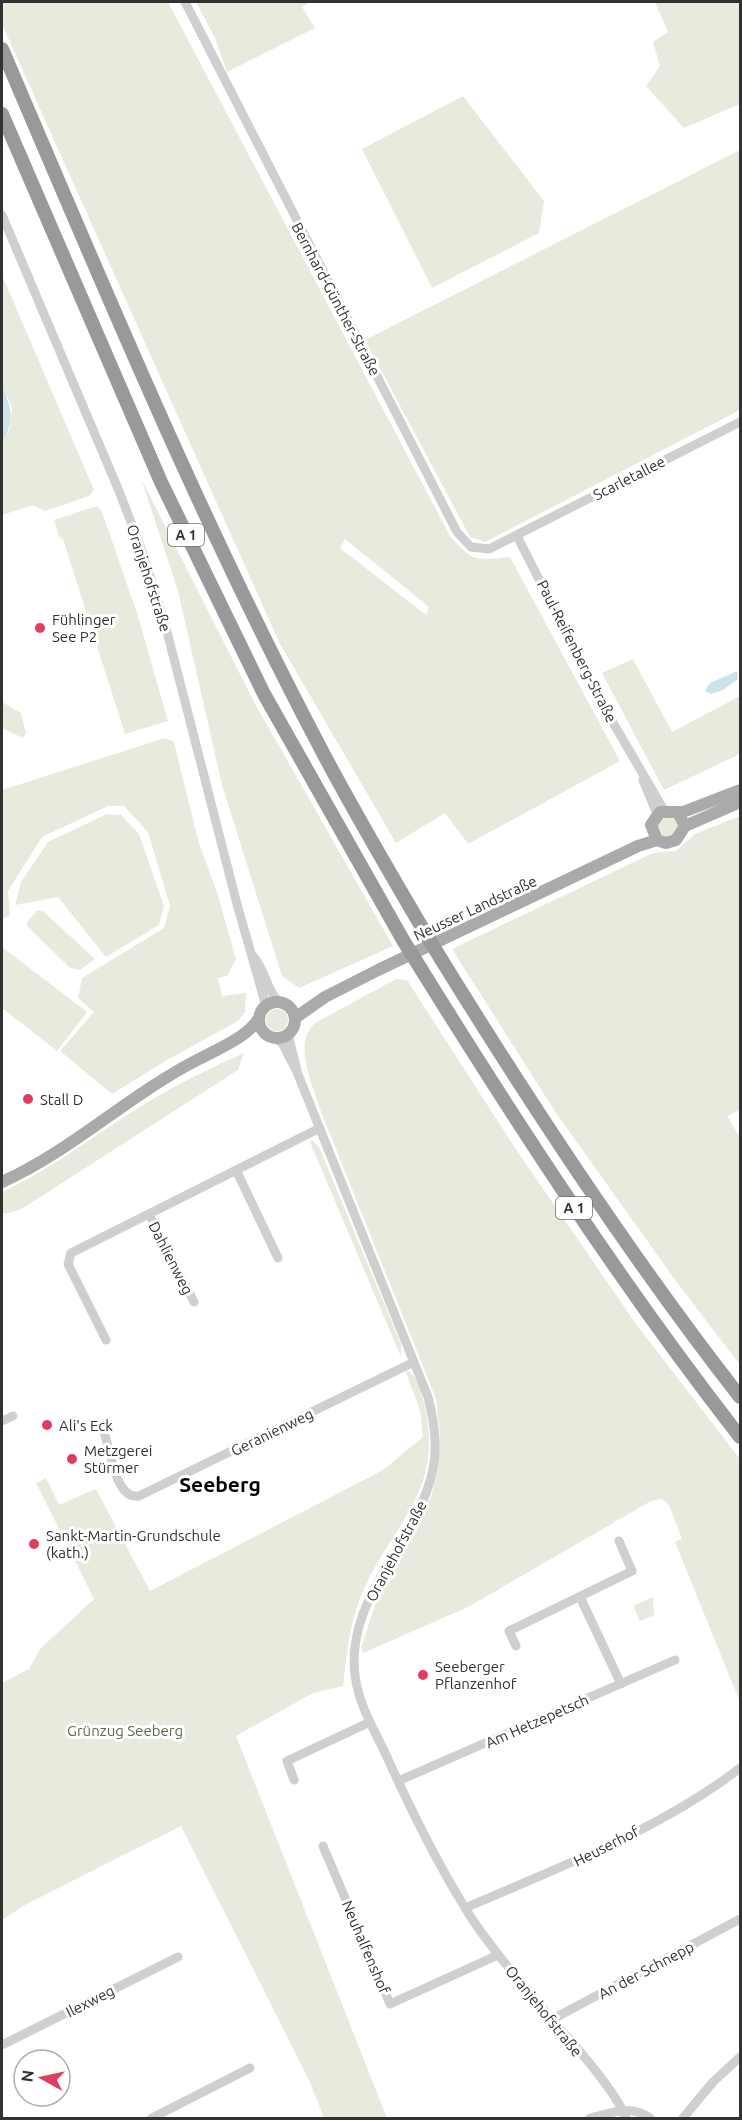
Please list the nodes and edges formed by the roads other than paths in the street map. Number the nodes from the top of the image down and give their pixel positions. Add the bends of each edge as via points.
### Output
1 (185, 2) edge
2 (2, 49) edge
3 (2, 114) edge
4 (2, 215) edge
5 (741, 422) edge
6 (517, 536) junction
7 (741, 790) edge
8 (741, 802) edge
9 (660, 812) junction
10 (678, 813) junction
11 (684, 826) junction
12 (654, 835) junction
13 (254, 956) junction
14 (325, 997) junction
15 (284, 1004) junction
16 (266, 1006) junction
17 (260, 1018) junction
18 (295, 1018) junction
19 (288, 1034) junction
20 (271, 1036) junction
21 (224, 1046) junction
22 (297, 1072) junction
23 (318, 1129) junction
24 (236, 1170) junction
25 (2, 1182) edge
26 (149, 1214) junction
27 (278, 1258) dead end
28 (194, 1302) dead end
29 (106, 1340) dead end
30 (414, 1362) junction
31 (741, 1397) edge
32 (13, 1416) dead end
33 (2, 1421) edge
34 (103, 1430) dead end
35 (741, 1437) edge
36 (619, 1541) dead end
37 (580, 1597) junction
38 (516, 1646) dead end
39 (675, 1660) dead end
40 (621, 1684) junction
41 (370, 1722) junction
42 (741, 1768) edge
43 (294, 1780) dead end
44 (398, 1781) junction
45 (323, 1846) dead end
46 (465, 1908) junction
47 (741, 1919) edge
48 (498, 1955) junction
49 (178, 1957) dead end
50 (551, 2020) junction
51 (2, 2046) edge
52 (741, 2057) edge
53 (250, 2068) dead end
54 (624, 2114) edge
55 (152, 2118) edge
56 (590, 2118) edge
57 (650, 2118) edge
58 (683, 2118) edge

1 - 6 street, Bernhard-Günther-Straße via 457,532 471,548 481,550
2 - 31 highway, A 1, bridge via 168,433 323,752 441,959 611,1219 697,1342
3 - 35 highway, A 1, bridge via 161,482 264,694 403,940 590,1233
4 - 13 street, Oranjehofstraße via 142,551
5 - 6 street, Scarletallee
6 - 9 street, Paul-Reifenberg-Straße
7 - 10 main road
8 - 11 main road, Neusser Landstraße
9 - 10 main road
9 - 12 main road
10 - 11 main road
11 - 12 main road, Neusser Landstraße via 676,840 666,843
12 - 14 main road, Neusser Landstraße
13 - 15 street, Oranjehofstraße via 273,996
13 - 16 street, Oranjehofstraße
14 - 15 main road, Neusser Landstraße
14 - 18 main road, Neusser Landstraße
15 - 16 main road
15 - 18 main road
16 - 17 main road
17 - 20 main road via 261,1028
17 - 21 main road
18 - 19 main road
19 - 20 main road
19 - 22 street, Oranjehofstraße
20 - 21 main road via 260,1034
20 - 22 street, Oranjehofstraße via 282,1043
21 - 25 main road via 157,1082 47,1158
22 - 23 street, Oranjehofstraße
23 - 24 street, Dahlienweg
23 - 30 street, Oranjehofstraße
24 - 26 street, Dahlienweg
24 - 27 street
26 - 28 street, Dahlienweg
26 - 29 street, Dahlienweg via 70,1253 68,1264
30 - 34 street, Geranienweg via 139,1496 130,1496 121,1488
30 - 41 street, Oranjehofstraße via 432,1413 433,1469 425,1494 373,1590 358,1627 356,1675
32 - 33 street
36 - 37 street via 632,1571
37 - 38 street via 509,1631
37 - 40 street
39 - 40 street, Am Hetzepetsch
40 - 44 street, Am Hetzepetsch
41 - 43 street via 287,1761
41 - 44 street, Oranjehofstraße
42 - 46 street, Heuserhof via 658,1820 589,1855
44 - 46 street, Oranjehofstraße
45 - 48 street, Neuhalfenshof via 390,2004
46 - 48 street, Oranjehofstraße
47 - 50 street, An der Schnepp
48 - 50 street, Oranjehofstraße
49 - 51 street, Ilexweg
50 - 54 street, Oranjehofstraße
52 - 58 street via 713,2082
53 - 55 street
54 - 56 street
54 - 57 street via 637,2110

